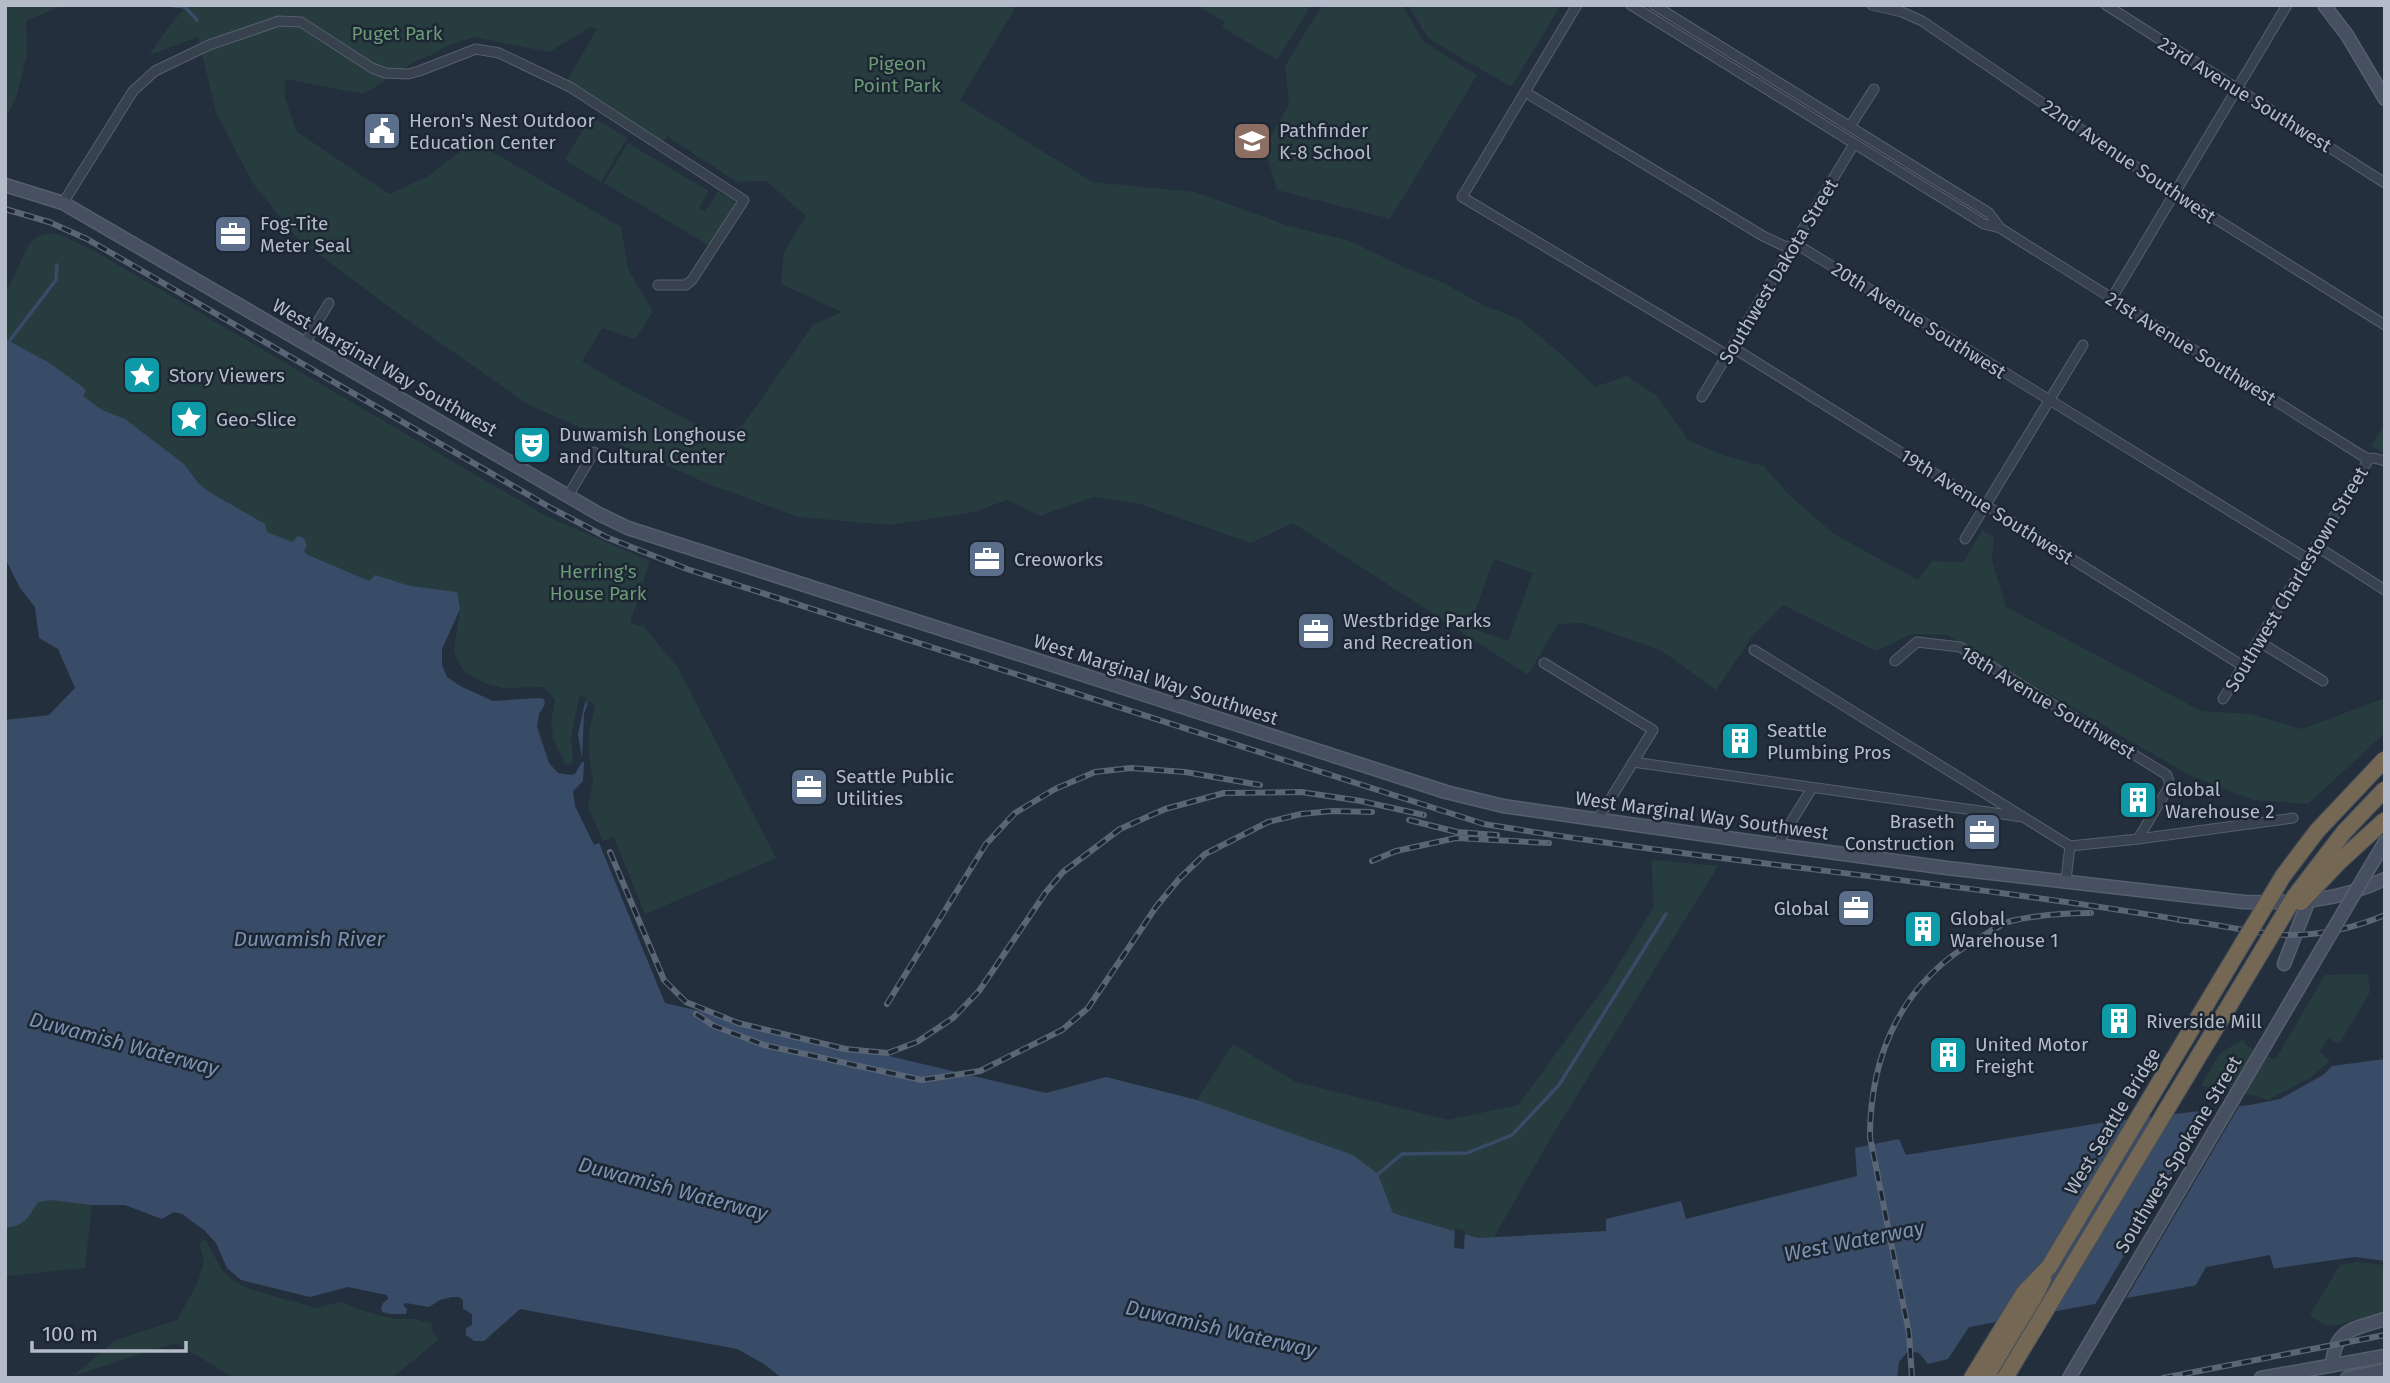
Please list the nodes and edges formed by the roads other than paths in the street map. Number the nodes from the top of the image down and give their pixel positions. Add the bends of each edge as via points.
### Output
1 (1577, 5) edge
2 (1631, 5) edge
3 (1654, 5) edge
4 (1872, 5) edge
5 (2106, 5) edge
6 (2287, 5) edge
7 (2324, 5) edge
8 (1874, 89) dead end
9 (2237, 89) junction
10 (1525, 92) junction
11 (2385, 99) edge
12 (1851, 125) junction
13 (1854, 144) junction
14 (2385, 183) edge
15 (5, 185) edge
16 (2176, 194) junction
17 (63, 203) junction
18 (2000, 228) junction
19 (1793, 246) junction
20 (658, 285) dead end
21 (2112, 298) junction
22 (329, 303) dead end
23 (2385, 325) edge
24 (305, 343) junction
25 (2083, 345) dead end
26 (1730, 351) junction
27 (1702, 397) dead end
28 (2048, 401) junction
29 (594, 452) dead end
30 (2369, 459) junction
31 (2385, 461) edge
32 (568, 496) junction
33 (1985, 505) junction
34 (1965, 539) dead end
35 (2316, 546) junction
36 (2308, 559) junction
37 (2385, 590) edge
38 (2258, 641) junction
39 (1754, 650) dead end
40 (1895, 661) dead end
41 (1544, 663) dead end
42 (2243, 666) junction
43 (2323, 681) dead end
44 (2223, 699) dead end
45 (2385, 759) edge
46 (1633, 762) junction
47 (1812, 788) junction
48 (2385, 789) edge
49 (2022, 817) junction
50 (2293, 818) dead end
51 (1598, 820) junction
52 (2385, 820) edge
53 (2138, 839) junction
54 (2385, 842) edge
55 (1777, 845) junction
56 (2070, 846) junction
57 (2385, 879) edge
58 (2066, 880) junction
59 (2308, 902) junction
60 (2272, 931) junction
61 (2284, 964) dead end
62 (2049, 1267) junction
63 (2385, 1319) edge
64 (2385, 1356) edge
65 (2332, 1365) junction
66 (2385, 1370) edge
67 (1972, 1378) edge
68 (1987, 1378) edge
69 (2005, 1378) edge
70 (2069, 1378) edge
71 (2261, 1378) edge
72 (2347, 1378) edge

1 - 10 street
2 - 13 street, 21st Avenue Southwest
3 - 12 street, 21st Avenue Southwest
4 - 16 street, 22nd Avenue Southwest via 1922,21
5 - 9 street, 23rd Avenue Southwest
6 - 9 street
7 - 11 main road
8 - 12 street
9 - 14 street, 23rd Avenue Southwest
9 - 16 street
10 - 19 street, 20th Avenue Southwest via 1763,236
10 - 26 street, 19th Avenue Southwest via 1462,197
12 - 18 street, 21st Avenue Southwest via 1989,213
13 - 18 street, 21st Avenue Southwest via 1984,225
13 - 19 street, Southwest Dakota Street
15 - 17 main road, West Marginal Way Southwest
16 - 21 street
16 - 23 street, 22nd Avenue Southwest
17 - 20 street via 133,91 155,71 209,45 287,20 301,22 385,73 408,74 476,49 499,52 570,88 744,200 687,285
17 - 24 main road, West Marginal Way Southwest
18 - 21 street, 21st Avenue Southwest
19 - 26 street, Southwest Dakota Street
19 - 28 street, 20th Avenue Southwest
21 - 30 street, 21st Avenue Southwest
22 - 24 street
24 - 32 main road, West Marginal Way Southwest
25 - 28 street
26 - 27 street, Southwest Dakota Street
26 - 33 street, 19th Avenue Southwest
28 - 33 street
28 - 36 street, 20th Avenue Southwest
29 - 32 street
30 - 31 street, 21st Avenue Southwest
30 - 35 street, Southwest Charlestown Street
32 - 51 main road, West Marginal Way Southwest via 661,540 1446,792
33 - 34 street
33 - 42 street, 19th Avenue Southwest
35 - 36 street, Southwest Charlestown Street
35 - 37 street
36 - 38 street, Southwest Charlestown Street
38 - 42 street, Southwest Charlestown Street
38 - 43 street
39 - 49 street
40 - 53 street, 18th Avenue Southwest via 1917,642 1960,647 2167,775 2170,785
41 - 46 street via 1653,730
42 - 44 street, Southwest Charlestown Street
45 - 62 highway, West Seattle Bridge, bridge via 2317,831 2283,876
46 - 47 street
46 - 51 street
47 - 49 street
47 - 55 street
48 - 60 highway, West Seattle Bridge, bridge via 2317,864
49 - 56 street
50 - 53 street
51 - 55 main road, West Marginal Way Southwest
52 - 60 highway, bridge
53 - 56 street
54 - 70 main road, Southwest Spokane Street, bridge
55 - 58 main road, West Marginal Way Southwest
56 - 58 street
57 - 59 main road, West Marginal Way Southwest via 2363,890
58 - 59 main road, West Marginal Way Southwest via 2244,902
59 - 61 main road
60 - 69 highway, West Seattle Bridge, bridge
62 - 67 highway via 2025,1293
62 - 68 highway, West Seattle Bridge
63 - 65 main road via 2341,1336
64 - 65 main road
65 - 71 main road
66 - 72 main road

